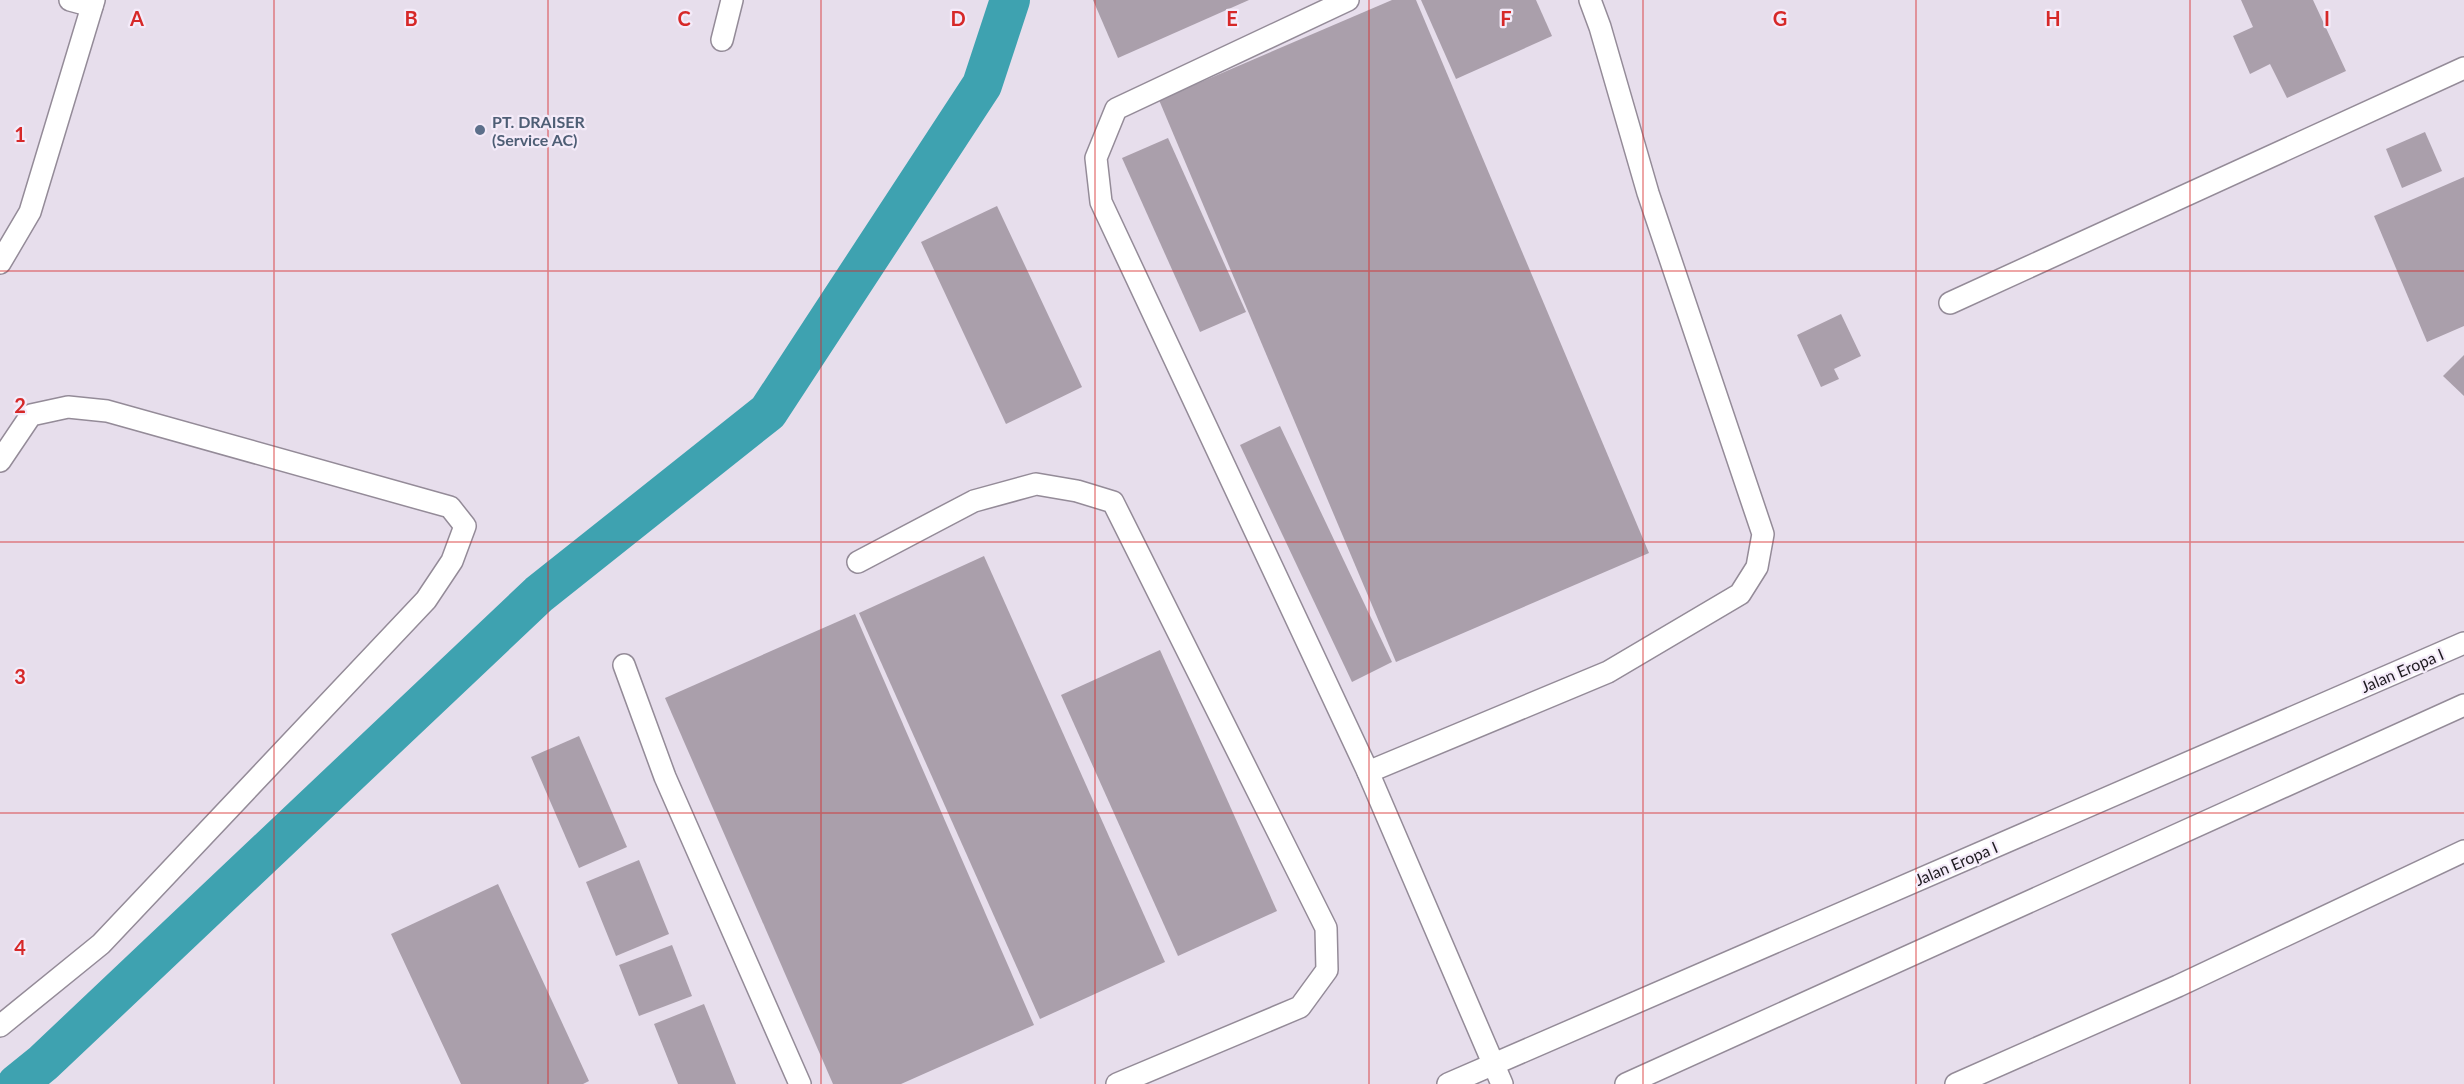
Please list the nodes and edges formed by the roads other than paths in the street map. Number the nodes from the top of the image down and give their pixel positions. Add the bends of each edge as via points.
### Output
1 (70, 0) edge
2 (732, 0) edge
3 (1348, 0) edge
4 (1590, 0) edge
5 (93, 3) edge
6 (722, 40) dead end
7 (2464, 68) edge
8 (6, 240) edge
9 (0, 263) edge
10 (1950, 303) dead end
11 (0, 461) edge
12 (858, 562) dead end
13 (2464, 643) edge
14 (624, 665) dead end
15 (2464, 705) edge
16 (1368, 772) junction
17 (2464, 851) edge
18 (0, 1026) edge
19 (1492, 1063) junction
20 (800, 1084) edge
21 (1117, 1084) edge
22 (1448, 1084) edge
23 (1502, 1084) edge
24 (1626, 1084) edge
25 (1956, 1084) edge

1 - 5 lane
2 - 6 lane
3 - 16 lane via 1116,109 1096,158 1101,202
4 - 16 lane via 1648,193 1763,534 1757,567 1740,594 1608,672
5 - 8 lane via 30,212
7 - 10 lane
8 - 9 lane
11 - 18 lane via 31,415 68,407 107,411 450,507 465,526 452,561 426,600 101,944
12 - 21 lane via 974,501 1036,484 1113,502 1326,928 1327,970 1300,1008
13 - 19 lane, Jalan Eropa I
14 - 20 lane via 665,777
15 - 24 lane
16 - 19 lane
17 - 25 lane via 2178,986
19 - 22 lane, Jalan Eropa I
19 - 23 lane

